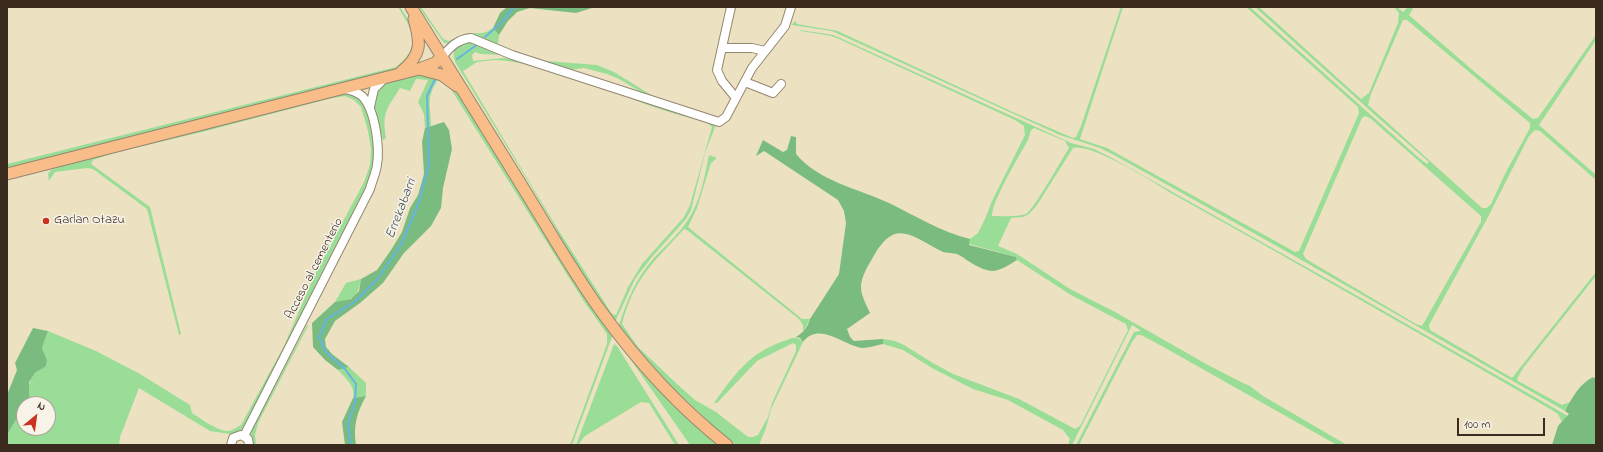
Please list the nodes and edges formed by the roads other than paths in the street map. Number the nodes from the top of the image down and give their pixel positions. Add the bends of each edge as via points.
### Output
1 (731, 7) edge
2 (791, 7) edge
3 (411, 8) edge
4 (722, 48) junction
5 (418, 51) junction
6 (765, 51) junction
7 (442, 57) junction
8 (424, 67) junction
9 (398, 74) junction
10 (386, 77) junction
11 (745, 82) junction
12 (363, 83) junction
13 (781, 84) dead end
14 (343, 88) junction
15 (466, 94) junction
16 (736, 98) junction
17 (368, 102) junction
18 (7, 174) edge
19 (244, 436) junction
20 (231, 445) edge
21 (249, 445) edge
22 (727, 445) edge

1 - 4 street
2 - 6 street via 785,26
3 - 5 main road via 419,42
3 - 7 main road
4 - 6 street via 752,48
4 - 16 street via 717,70
5 - 8 main road
5 - 9 main road via 414,60
6 - 11 street
7 - 8 main road
7 - 15 main road
7 - 16 street via 452,46 471,38 512,55 719,122 726,117
8 - 9 main road
8 - 15 main road via 442,75
9 - 10 main road
10 - 12 main road
10 - 17 street via 374,89
11 - 13 street via 773,93
11 - 16 street
12 - 14 main road
12 - 17 street, Acceso al cementerio via 367,88
14 - 17 street via 354,91
14 - 18 main road
15 - 22 main road via 581,281 612,326 658,381
17 - 19 street, Acceso al cementerio via 379,149 370,189
19 - 20 street via 235,436
19 - 21 street via 248,439

